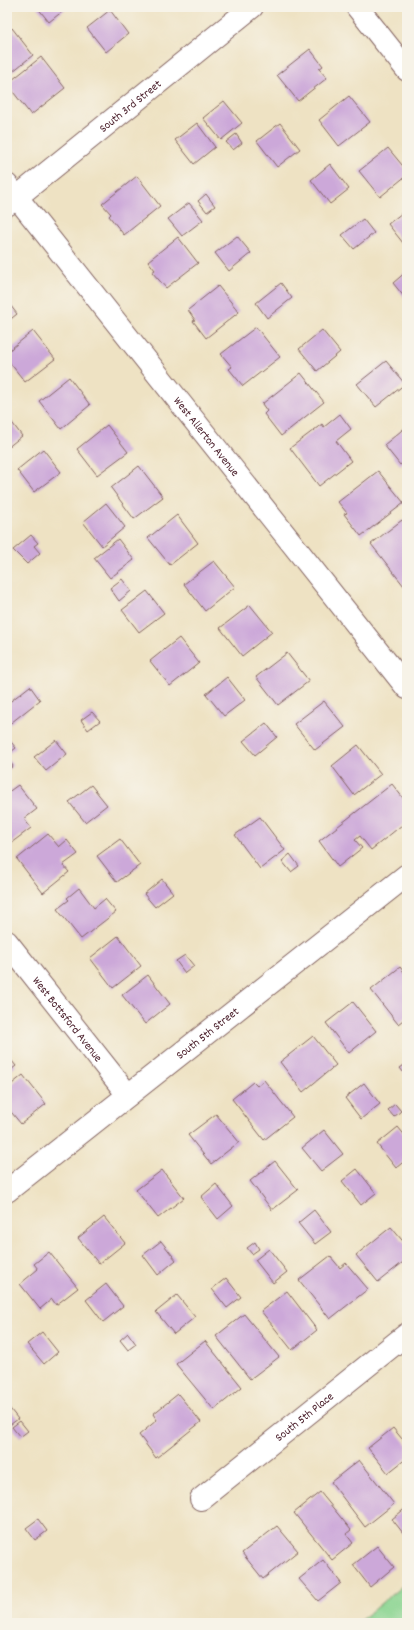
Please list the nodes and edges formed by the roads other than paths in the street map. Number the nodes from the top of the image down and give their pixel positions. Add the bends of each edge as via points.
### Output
1 (252, 7) edge
2 (357, 7) edge
3 (407, 70) edge
4 (10, 196) edge
5 (407, 688) edge
6 (407, 875) edge
7 (7, 942) edge
8 (128, 1095) junction
9 (7, 1191) edge
10 (407, 1334) edge
11 (201, 1499) dead end

1 - 4 street, South 3rd Street
2 - 3 street
4 - 5 street, West Allerton Avenue
6 - 8 street, South 5th Street
7 - 8 street, West Bottsford Avenue
8 - 9 street, South 5th Street
10 - 11 street, South 5th Place

